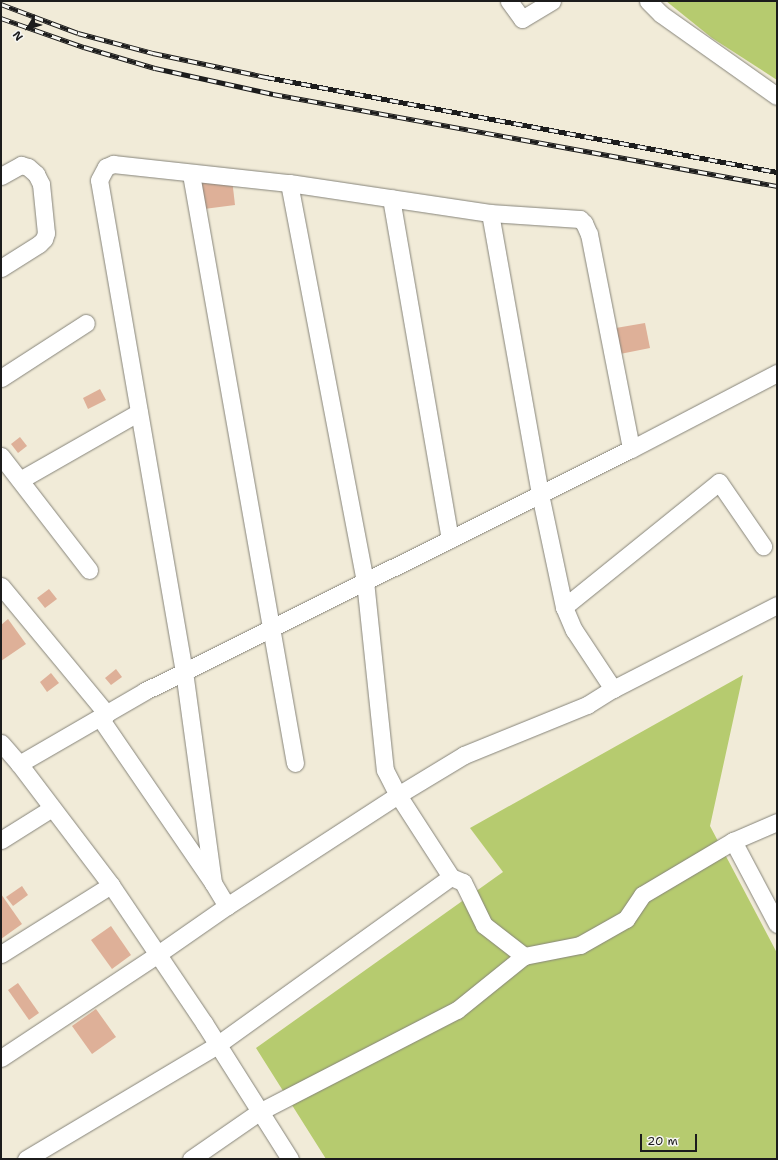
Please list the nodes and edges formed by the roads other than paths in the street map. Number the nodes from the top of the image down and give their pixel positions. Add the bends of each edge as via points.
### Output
1 (509, 1) edge
2 (552, 1) edge
3 (648, 1) edge
4 (777, 96) edge
5 (191, 174) junction
6 (1, 176) edge
7 (289, 183) junction
8 (391, 198) junction
9 (490, 213) junction
10 (1, 268) edge
11 (86, 323) dead end
12 (777, 373) edge
13 (1, 378) edge
14 (139, 412) junction
15 (631, 449) junction
16 (1, 456) edge
17 (20, 480) junction
18 (540, 494) junction
19 (450, 539) junction
20 (763, 546) dead end
21 (89, 570) dead end
22 (365, 581) junction
23 (1, 586) edge
24 (777, 605) edge
25 (564, 607) junction
26 (271, 628) junction
27 (184, 672) junction
28 (613, 689) junction
29 (104, 716) junction
30 (1, 743) edge
31 (295, 763) dead end
32 (19, 764) junction
33 (398, 794) junction
34 (52, 808) junction
35 (777, 822) edge
36 (1, 840) edge
37 (733, 841) junction
38 (450, 877) junction
39 (213, 883) junction
40 (111, 885) junction
41 (227, 906) junction
42 (777, 924) edge
43 (1, 954) edge
44 (158, 954) junction
45 (524, 956) junction
46 (217, 1045) junction
47 (1, 1058) edge
48 (259, 1112) junction
49 (26, 1159) edge
50 (191, 1159) edge
51 (290, 1159) edge

1 - 2 street via 522,19
3 - 4 street via 661,14
5 - 7 street
5 - 14 street via 113,164 102,171 99,180
5 - 26 street
6 - 10 street via 21,165 36,174 41,184 46,233 39,244
7 - 8 street
7 - 22 street
8 - 9 street
8 - 19 street
9 - 15 street via 580,219 584,223 589,234
9 - 18 street
11 - 13 street
12 - 15 street
14 - 17 street
14 - 27 street
15 - 18 street
16 - 17 street
17 - 21 street
18 - 19 street
18 - 25 street
19 - 22 street
20 - 25 street via 719,482
22 - 26 street
22 - 33 street via 385,770
23 - 29 street
24 - 28 street
25 - 28 street via 574,630
26 - 27 street
26 - 31 street
27 - 29 street via 145,691
27 - 39 street
28 - 33 street via 587,705 464,755
29 - 32 street
29 - 39 street
30 - 32 street
32 - 34 street
33 - 38 street
33 - 41 street
34 - 36 street
34 - 40 street
35 - 37 street
37 - 42 street
37 - 45 street via 642,895 626,919 580,945
38 - 45 street via 463,882 484,925
38 - 46 street
39 - 41 street
40 - 43 street
40 - 44 street
41 - 44 street
44 - 46 street
44 - 47 street
45 - 48 street via 456,1010
46 - 48 street
46 - 49 street
48 - 50 street
48 - 51 street

